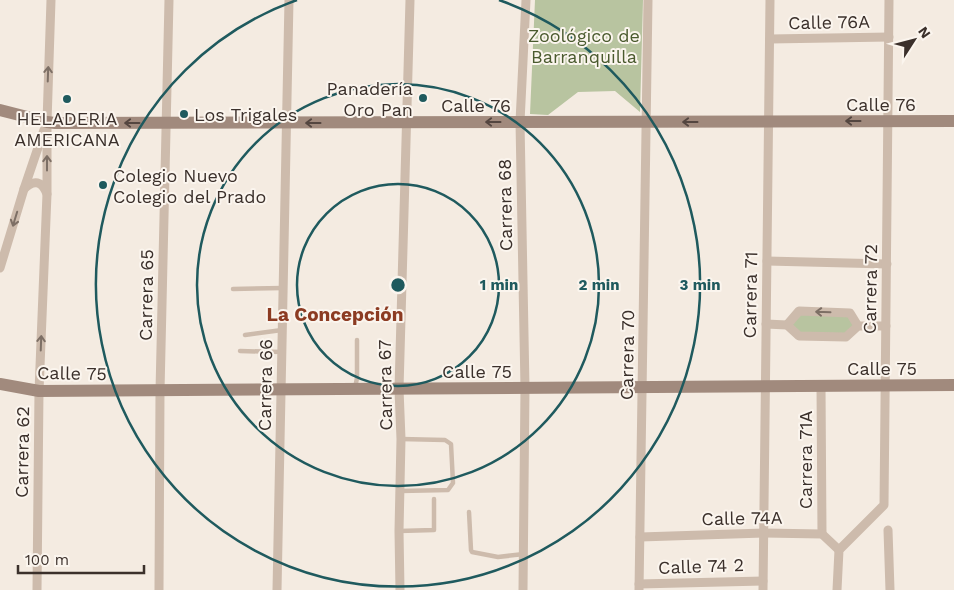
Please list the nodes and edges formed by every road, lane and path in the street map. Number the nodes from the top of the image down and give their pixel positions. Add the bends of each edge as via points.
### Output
1 (50, 0) edge
2 (169, 0) edge
3 (289, 0) edge
4 (410, 0) edge
5 (526, 0) edge
6 (648, 0) edge
7 (770, 0) edge
8 (889, 0) edge
9 (888, 37) junction
10 (770, 39) junction
11 (0, 110) edge
12 (769, 121) junction
13 (954, 121) edge
14 (47, 122) junction
15 (406, 122) junction
16 (520, 122) junction
17 (646, 122) junction
18 (888, 122) junction
19 (166, 123) junction
20 (286, 123) junction
21 (24, 189) junction
22 (47, 194) junction
23 (767, 261) junction
24 (886, 264) junction
25 (0, 268) edge
26 (283, 288) junction
27 (233, 289) dead end
28 (766, 324) junction
29 (787, 325) junction
30 (858, 326) junction
31 (886, 326) junction
32 (282, 330) junction
33 (245, 335) dead end
34 (357, 340) dead end
35 (240, 351) dead end
36 (282, 352) junction
37 (0, 384) edge
38 (821, 386) junction
39 (886, 386) junction
40 (954, 386) edge
41 (765, 387) junction
42 (525, 388) junction
43 (642, 388) junction
44 (354, 389) junction
45 (399, 389) junction
46 (281, 390) junction
47 (39, 391) junction
48 (160, 391) junction
49 (401, 439) junction
50 (400, 491) junction
51 (434, 499) dead end
52 (470, 512) dead end
53 (888, 530) dead end
54 (399, 531) junction
55 (764, 533) junction
56 (822, 534) junction
57 (640, 537) junction
58 (839, 550) junction
59 (524, 554) junction
60 (763, 585) edge
61 (639, 587) edge
62 (36, 590) edge
63 (159, 590) edge
64 (277, 590) edge
65 (400, 590) edge
66 (523, 590) edge
67 (838, 590) edge
68 (890, 590) edge

14 -> 1 street, Carrera 62
2 - 19 street, Carrera 65
3 - 20 street, Carrera 66
4 - 15 street, Carrera 67
5 - 16 street, Carrera 68
6 - 17 street, Carrera 70
7 - 10 street, Carrera 71
8 - 9 street, Carrera 72
9 - 10 street, Calle 76A
9 - 18 street, Carrera 72
10 - 12 street, Carrera 71
11 - 14 street, Calle 76
12 -> 17 street, Calle 76
18 -> 12 street, Calle 76
12 - 23 street, Carrera 71
13 - 18 street, Calle 76
19 -> 14 street, Calle 76
14 - 21 street
22 -> 14 street, Carrera 62
16 -> 15 street, Calle 76
15 -> 20 street, Calle 76
15 - 45 street, Carrera 67
16 - 17 street, Calle 76
16 - 42 street, Carrera 68
17 - 43 street, Carrera 70
18 - 24 street, Carrera 72
19 - 20 street, Calle 76
19 - 48 street, Carrera 65
20 - 26 street, Carrera 66
21 - 22 street via 30,183 38,182
21 -> 25 street
47 -> 22 street, Carrera 62
23 - 24 street
23 - 28 street, Carrera 71
24 - 31 street, Carrera 72
26 - 27 lane
26 - 32 street, Carrera 66
28 - 29 street
28 - 41 street, Carrera 71
29 - 30 street via 799,336 846,337
30 -> 29 street via 850,313 799,311
30 - 31 street
31 - 39 street, Carrera 72
32 - 33 lane
32 - 36 street, Carrera 66
34 - 44 lane
35 - 36 lane
36 - 46 street, Carrera 66
37 - 47 street, Calle 75
38 - 39 street, Calle 75
38 - 41 street, Calle 75
38 - 56 street, Carrera 71A
39 - 40 street, Calle 75
39 - 58 street, Carrera 72 via 884,505
41 - 43 street, Calle 75
41 - 55 street, Carrera 71
42 - 43 street, Calle 75
42 - 45 street, Calle 75
42 - 59 street, Carrera 68
43 - 57 street, Carrera 70
44 - 45 street, Calle 75
44 - 46 street, Calle 75
45 - 49 street, Carrera 67
46 - 48 street, Calle 75
46 - 64 street, Carrera 66
47 - 48 street, Calle 75
47 - 62 street, Carrera 62
48 - 63 street, Carrera 65
49 - 50 street, Carrera 67
49 - 50 lane via 444,440 451,444 453,483 448,490
50 - 54 street, Carrera 67
51 - 54 lane via 434,530
52 - 59 lane via 472,552 498,557
53 - 68 street
54 - 65 street, Carrera 67
55 - 56 street, Calle 74A
55 - 57 street, Calle 74A
55 - 60 street, Carrera 71
56 - 58 street
57 - 61 street, Carrera 70
58 - 67 street
59 - 66 street, Carrera 68
60 - 61 street, Calle 74 2

